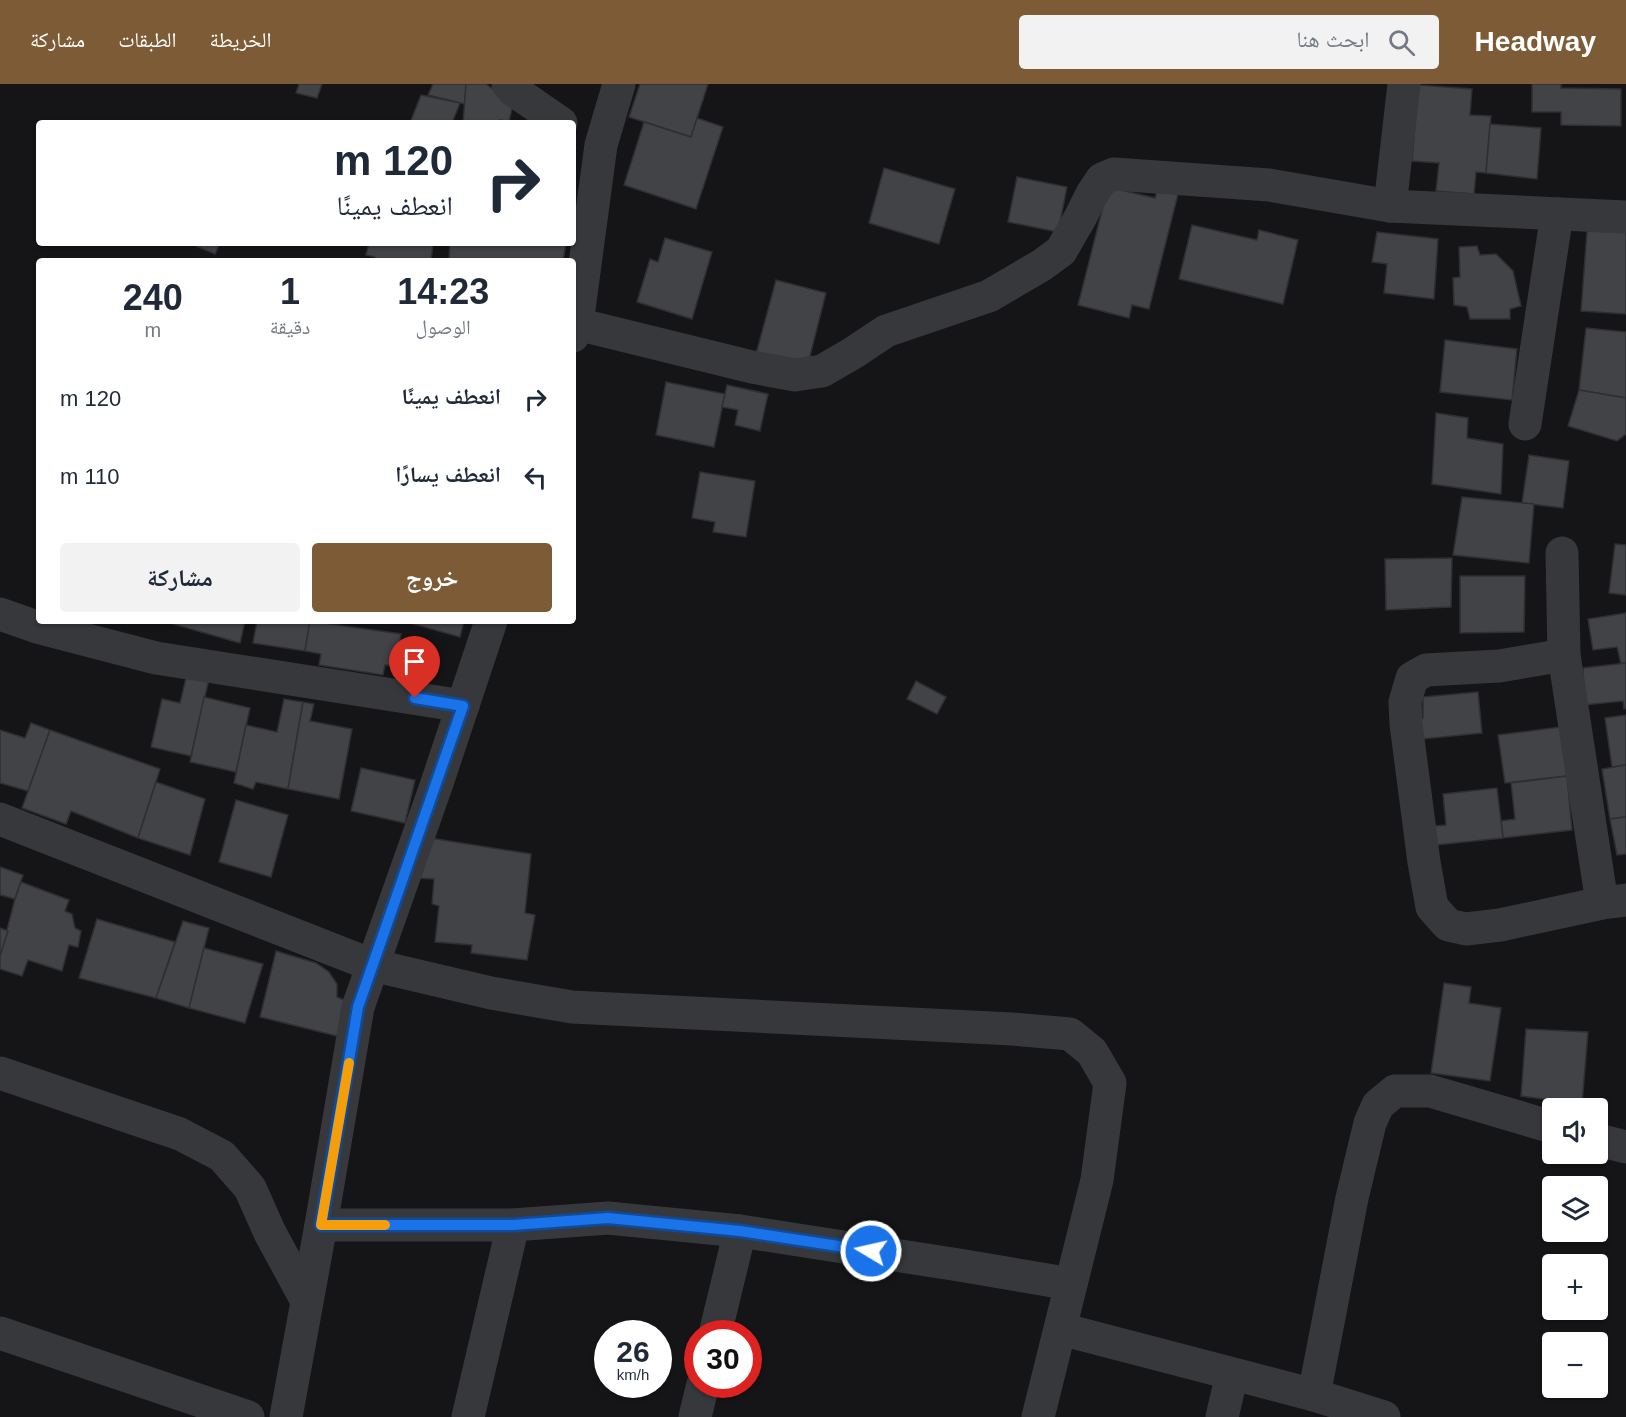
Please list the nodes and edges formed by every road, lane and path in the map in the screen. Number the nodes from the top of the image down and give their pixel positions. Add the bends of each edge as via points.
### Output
1 (508, 84) edge
2 (620, 84) edge
3 (1404, 84) edge
4 (557, 120) edge
5 (576, 132) edge
6 (601, 145) junction
7 (1390, 206) junction
8 (1557, 214) junction
9 (1626, 217) edge
10 (576, 323) edge
11 (576, 330) edge
12 (1525, 424) dead end
13 (1562, 553) dead end
14 (0, 614) edge
15 (490, 624) edge
16 (1564, 655) junction
17 (463, 706) junction
18 (0, 819) edge
19 (1614, 901) edge
20 (372, 965) junction
21 (0, 1073) edge
22 (1542, 1124) edge
23 (1608, 1142) edge
24 (1626, 1147) edge
25 (321, 1225) junction
26 (513, 1225) junction
27 (740, 1231) junction
28 (1071, 1284) junction
29 (307, 1300) junction
30 (718, 1320) edge
31 (1061, 1329) junction
32 (0, 1333) edge
33 (1232, 1374) junction
34 (1314, 1395) junction
35 (700, 1398) edge
36 (248, 1417) edge
37 (286, 1417) edge
38 (468, 1417) edge
39 (695, 1417) edge
40 (1038, 1417) edge
41 (1222, 1417) edge
42 (1384, 1417) edge

1 - 4 street
2 - 6 street
3 - 7 street
5 - 6 street
6 - 10 street
7 - 8 street
7 - 11 street via 1269,185 1114,174 1102,179 1061,250 1042,265 989,296 886,331 822,371 795,375
8 - 9 street
8 - 12 street
13 - 16 street
14 - 17 street via 156,658
15 - 17 street
16 - 19 street
16 - 19 street via 1499,666 1426,670 1412,678 1405,702 1406,724 1432,907 1448,925 1467,929
17 - 20 street
18 - 20 street
20 - 25 street via 358,1007
20 - 28 street via 572,1007 1070,1034 1092,1052 1110,1083 1096,1180
21 - 29 street via 180,1134 222,1156 250,1188
22 - 34 street via 1430,1090 1395,1091 1378,1105 1352,1198
23 - 24 street
25 - 26 street
25 - 29 street
26 - 27 street via 608,1218
26 - 38 street
27 - 28 street
27 - 30 street
28 - 31 street
29 - 37 street
31 - 33 street
31 - 40 street
32 - 36 street
33 - 34 street
33 - 41 street
34 - 42 street
35 - 39 street

